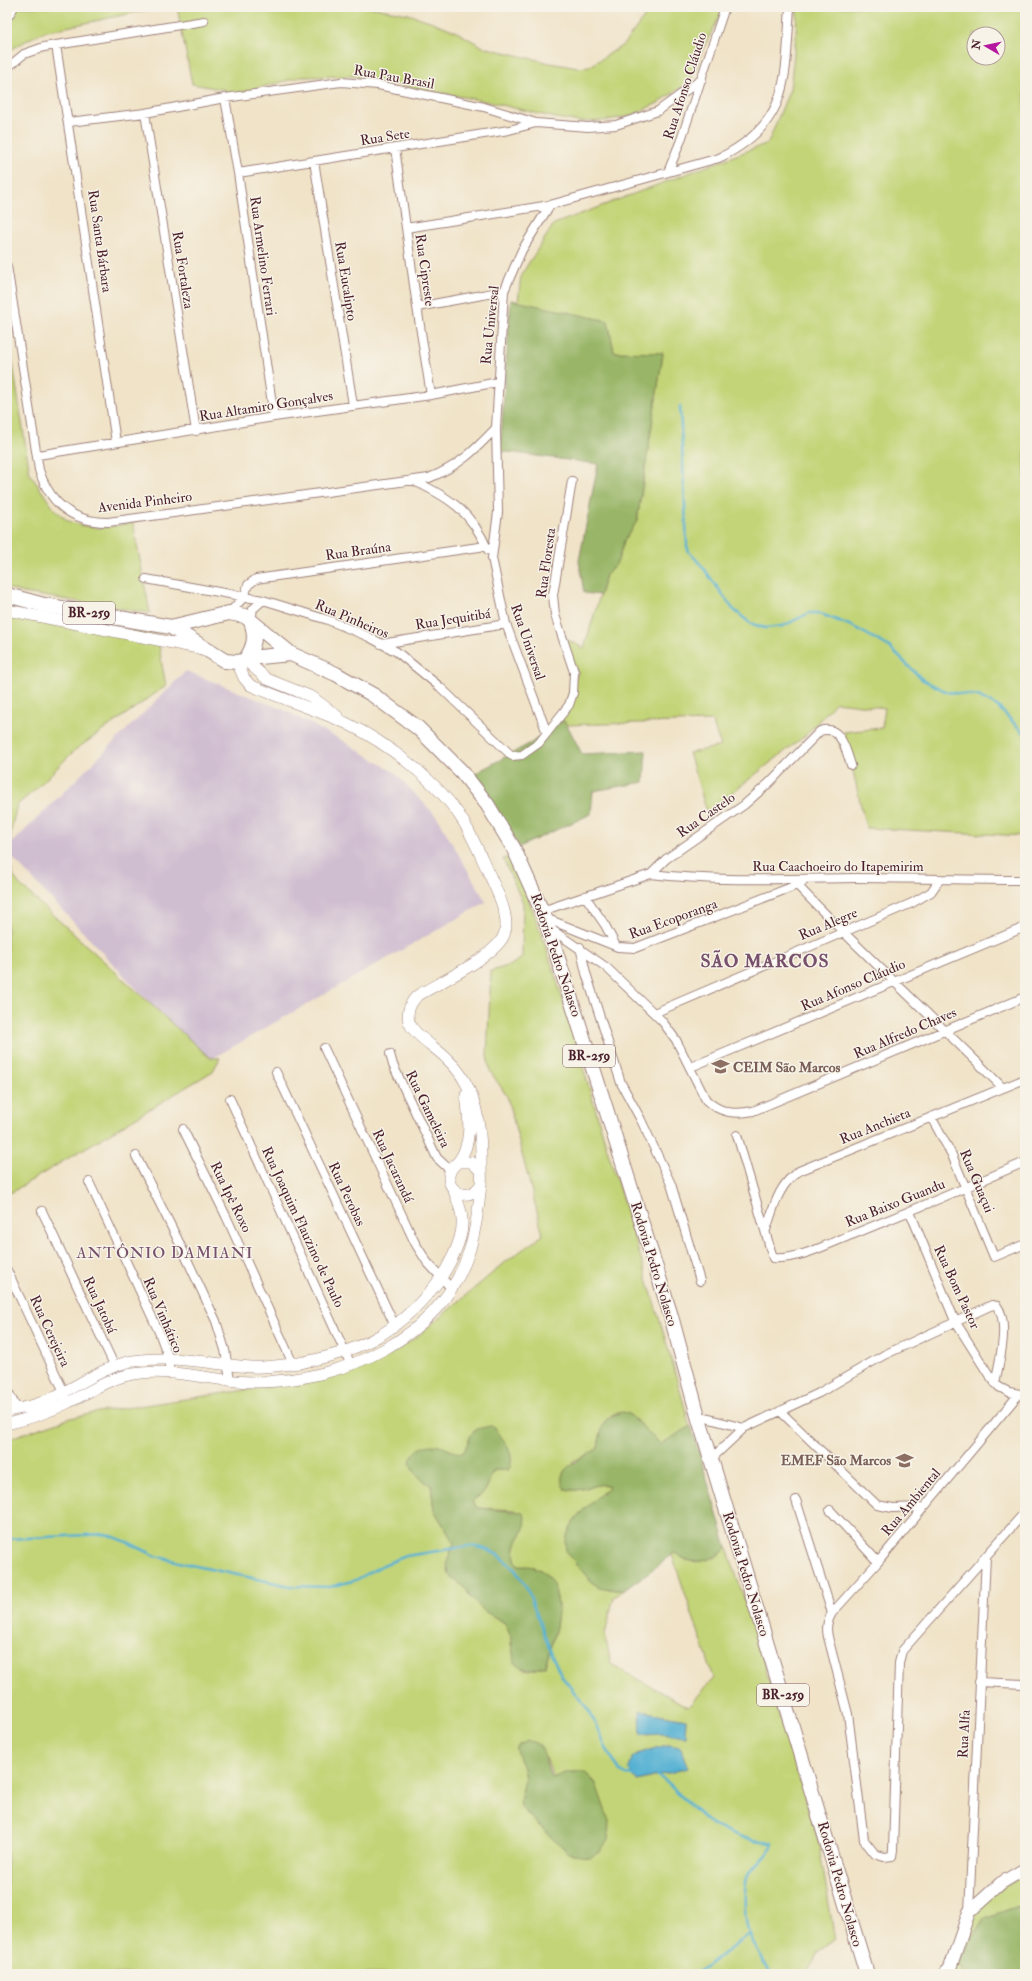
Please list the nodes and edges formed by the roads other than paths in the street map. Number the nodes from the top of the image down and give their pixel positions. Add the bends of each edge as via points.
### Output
1 (14, 7) edge
2 (725, 7) edge
3 (790, 7) edge
4 (7, 18) edge
5 (204, 21) dead end
6 (56, 45) junction
7 (7, 68) edge
8 (702, 79) junction
9 (225, 98) junction
10 (145, 113) junction
11 (69, 122) junction
12 (536, 123) junction
13 (395, 148) junction
14 (314, 162) junction
15 (668, 172) junction
16 (238, 173) junction
17 (550, 205) junction
18 (406, 228) junction
19 (7, 266) edge
20 (504, 291) junction
21 (417, 307) junction
22 (498, 382) junction
23 (431, 395) junction
24 (353, 405) junction
25 (274, 417) junction
26 (496, 428) junction
27 (196, 431) junction
28 (116, 442) junction
29 (38, 455) junction
30 (412, 480) junction
31 (572, 481) dead end
32 (486, 546) junction
33 (492, 558) junction
34 (146, 579) dead end
35 (7, 595) edge
36 (244, 597) junction
37 (263, 600) junction
38 (7, 610) edge
39 (229, 614) junction
40 (212, 618) junction
41 (251, 621) junction
42 (506, 624) junction
43 (171, 627) junction
44 (381, 644) junction
45 (208, 650) junction
46 (291, 654) junction
47 (241, 661) junction
48 (547, 733) junction
49 (512, 756) joint
50 (851, 765) dead end
51 (651, 874) junction
52 (810, 880) junction
53 (940, 880) junction
54 (1025, 880) edge
55 (797, 885) junction
56 (585, 896) junction
57 (545, 919) junction
58 (1025, 927) edge
59 (842, 932) junction
60 (616, 946) junction
61 (580, 948) junction
62 (894, 981) junction
63 (1025, 997) edge
64 (654, 1013) junction
65 (946, 1030) junction
66 (324, 1048) dead end
67 (390, 1054) dead end
68 (691, 1067) junction
69 (276, 1072) dead end
70 (1025, 1079) edge
71 (465, 1082) junction
72 (1004, 1088) junction
73 (230, 1099) dead end
74 (931, 1118) junction
75 (183, 1129) dead end
76 (737, 1135) dead end
77 (136, 1156) dead end
78 (1025, 1162) edge
79 (454, 1166) junction
80 (481, 1171) junction
81 (90, 1182) dead end
82 (481, 1184) junction
83 (966, 1188) junction
84 (454, 1191) junction
85 (42, 1211) dead end
86 (910, 1212) junction
87 (766, 1230) junction
88 (1025, 1244) edge
89 (7, 1270) edge
90 (441, 1278) junction
91 (700, 1281) dead end
92 (451, 1288) junction
93 (955, 1321) junction
94 (395, 1326) junction
95 (346, 1352) junction
96 (170, 1358) junction
97 (293, 1364) junction
98 (227, 1365) junction
99 (352, 1365) junction
100 (115, 1367) junction
101 (169, 1373) junction
102 (230, 1380) junction
103 (995, 1383) junction
104 (7, 1389) edge
105 (64, 1392) junction
106 (1022, 1395) edge
107 (66, 1403) junction
108 (12, 1410) edge
109 (780, 1411) junction
110 (698, 1416) junction
111 (7, 1424) edge
112 (744, 1428) junction
113 (711, 1459) junction
114 (796, 1500) dead end
115 (924, 1507) junction
116 (830, 1510) dead end
117 (1025, 1512) edge
118 (986, 1557) junction
119 (878, 1562) junction
120 (832, 1613) junction
121 (979, 1682) junction
122 (1025, 1684) edge
123 (1025, 1869) edge
124 (969, 1912) junction
125 (948, 1973) edge
126 (867, 1974) edge

1 - 4 street
2 - 8 street, Rua Afonso Cláudio
3 - 15 street via 784,81 779,102 767,122 759,132 736,150 719,158
5 - 6 street
6 - 7 street via 24,54
6 - 11 street, Rua Santa Bárbara
8 - 12 street, Rua Pau Brasil via 658,111 616,125 588,128
8 - 15 street, Rua Afonso Cláudio
9 - 10 street, Rua Pau Brasil
9 - 12 street, Rua Pau Brasil via 350,82 378,85 484,107
9 - 16 street, Rua Armelino Ferrari
10 - 11 street, Rua Pau Brasil
10 - 27 street, Rua Fortaleza
11 - 28 street, Rua Santa Bárbara
12 - 13 street, Rua Sete via 509,130
13 - 14 street, Rua Sete
13 - 18 street, Rua Cipreste
14 - 16 street, Rua Sete
14 - 24 street, Rua Eucalipto
15 - 17 street
16 - 25 street, Rua Armelino Ferrari
17 - 18 street
17 - 20 street, Rua Universal via 522,250
18 - 21 street, Rua Cipreste
19 - 29 street, Avenida Pinheiro
20 - 21 street
20 - 22 street, Rua Universal
21 - 23 street, Rua Cipreste
22 - 23 street, Rua Altamiro Gonçalves
22 - 26 street, Rua Universal
23 - 24 street, Rua Altamiro Gonçalves
24 - 25 street, Rua Altamiro Gonçalves
25 - 27 street, Rua Altamiro Gonçalves
26 - 30 street, Avenida Pinheiro via 474,451 448,470 429,478
26 - 33 street, Rua Universal via 498,512
27 - 28 street, Rua Altamiro Gonçalves
28 - 29 street, Rua Altamiro Gonçalves
29 - 30 street, Avenida Pinheiro via 39,470 46,490 58,504 75,516 100,522
30 - 32 street via 436,491 462,509
31 - 48 street, Rua Floresta via 553,595 575,684 571,700
32 - 33 street
32 - 36 street, Rua Braúna via 268,577 252,582
33 - 42 street, Rua Universal
34 - 36 street, Rua Pinheiros
35 - 43 highway, Rodovia Pedro Nolasco / BR-259 via 44,605
36 - 37 street, Rua Pinheiros
36 - 39 street, Rua Braúna
37 - 41 street via 253,609
37 - 44 street, Rua Pinheiros via 328,620
38 - 45 street
39 - 40 highway, Rodovia Pedro Nolasco / BR-259
39 - 41 highway, Rodovia Pedro Nolasco / BR-259 via 237,613
40 - 43 highway, Rodovia Pedro Nolasco / BR-259
40 - 45 highway via 204,629 203,637
41 - 46 highway, Rodovia Pedro Nolasco / BR-259
41 - 47 highway via 256,635 254,648
42 - 44 street, Rua Jequitibá
42 - 48 street, Rua Universal
43 - 45 highway, Rodovia Pedro Nolasco / BR-259
44 - 49 street, Rua Pinheiros via 397,652 440,687
45 - 47 highway, Rodovia Pedro Nolasco / BR-259 via 225,661
46 - 47 highway, Rodovia Pedro Nolasco / BR-259
46 - 57 highway, Rodovia Pedro Nolasco / BR-259 via 336,674 373,695 418,728 441,750 487,804 514,849
47 - 71 street via 244,678 250,685 346,723 370,736 424,776 464,821 504,908 504,932 493,949 483,957 417,996 408,1011 408,1018 412,1028 448,1059
48 - 49 street, Rua Floresta via 527,753
50 - 51 street, Rua Castelo via 844,744 837,734 828,730 820,731 769,783 744,804 673,854
51 - 52 street, Rua Caachoeiro do Itapemirim
51 - 56 street, Rua Castelo
52 - 53 street, Rua Caachoeiro do Itapemirim
52 - 55 street, Rua Ecoporanga
53 - 54 street, Rua Caachoeiro do Itapemirim
53 - 59 street, Rua Alegre via 924,897
55 - 59 street
55 - 60 street, Rua Ecoporanga via 644,946 626,949
56 - 57 street, Rua Castelo
56 - 60 street
57 - 60 street, Rua Ecoporanga
57 - 61 street
57 - 110 highway, Rodovia Pedro Nolasco / BR-259 via 671,1316
58 - 62 street, Rua Afonso Cláudio
59 - 62 street
59 - 64 street, Rua Alegre
61 - 64 street via 606,967
61 - 91 street via 621,1083 671,1184
62 - 65 street
62 - 68 street, Rua Afonso Cláudio
63 - 65 street, Rua Alfredo Chaves
64 - 68 street via 676,1040
65 - 68 street, Rua Alfredo Chaves via 753,1111 740,1114 713,1107 706,1100
65 - 72 street
66 - 90 street, Rua Jacarandá via 415,1243
67 - 79 street, Rua Gameleira via 437,1158
69 - 94 street, Rua Perobas
70 - 72 street, Rua Anchieta
71 - 79 street via 469,1140 464,1154
71 - 80 street via 477,1114
72 - 74 street, Rua Anchieta
73 - 95 street, Rua Joaquim Flauzino de Paulo
74 - 83 street, Rua Guaçui via 945,1140
74 - 87 street, Rua Anchieta via 811,1165 790,1176 780,1190
75 - 97 street, Rua Ipê Roxo via 226,1216
76 - 87 street
77 - 98 street via 178,1238 216,1321
78 - 83 street, Rua Baixo Guandu
79 - 80 street via 471,1162
79 - 84 street via 449,1181
80 - 82 street
81 - 96 street, Rua Vinhático
82 - 84 street via 469,1194
82 - 92 street via 477,1220 469,1250
83 - 86 street, Rua Baixo Guandu
83 - 88 street, Rua Guaçui via 994,1257
84 - 90 street via 462,1215 462,1227
85 - 100 street, Rua Jatobá
86 - 87 street, Rua Baixo Guandu via 798,1255 782,1258 773,1258
86 - 93 street, Rua Bom Pastor
89 - 105 street, Rua Cerejeira
90 - 92 street, Rua Jacarandá
90 - 94 street via 416,1309
92 - 99 street via 429,1316 403,1338
93 - 103 street, Rua Bom Pastor
93 - 103 street via 987,1306 997,1306 1000,1309 1003,1330
93 - 109 street via 884,1355 819,1393
94 - 95 street via 368,1343
95 - 97 street
95 - 99 street, Rua Joaquim Flauzino de Paulo
96 - 98 street
96 - 100 street via 132,1361
96 - 101 street, Rua Vinhático
97 - 98 street via 252,1367
98 - 102 street
99 - 102 street via 295,1379 259,1382
100 - 105 street
101 - 102 street
101 - 107 street via 122,1377
103 - 106 street, Rua Bom Pastor via 1009,1392
104 - 108 street
105 - 107 street, Rua Cerejeira
105 - 108 street via 34,1406
106 - 115 street, Rua Ambiental
107 - 111 street via 42,1415
109 - 112 street
109 - 115 street via 877,1505 892,1508
110 - 112 street
110 - 113 highway, Rodovia Pedro Nolasco / BR-259
112 - 113 street
113 - 126 highway, Rodovia Pedro Nolasco / BR-259
114 - 120 street
115 - 119 street, Rua Ambiental
116 - 119 street
117 - 118 street
118 - 120 street, Rua Ambiental via 902,1651 899,1663 892,1856 884,1857 872,1852 864,1840 848,1714 826,1628
118 - 121 street, Rua Alfa
119 - 120 street, Rua Ambiental
121 - 122 street
121 - 124 street, Rua Alfa
123 - 124 main road via 1000,1883
124 - 125 main road

